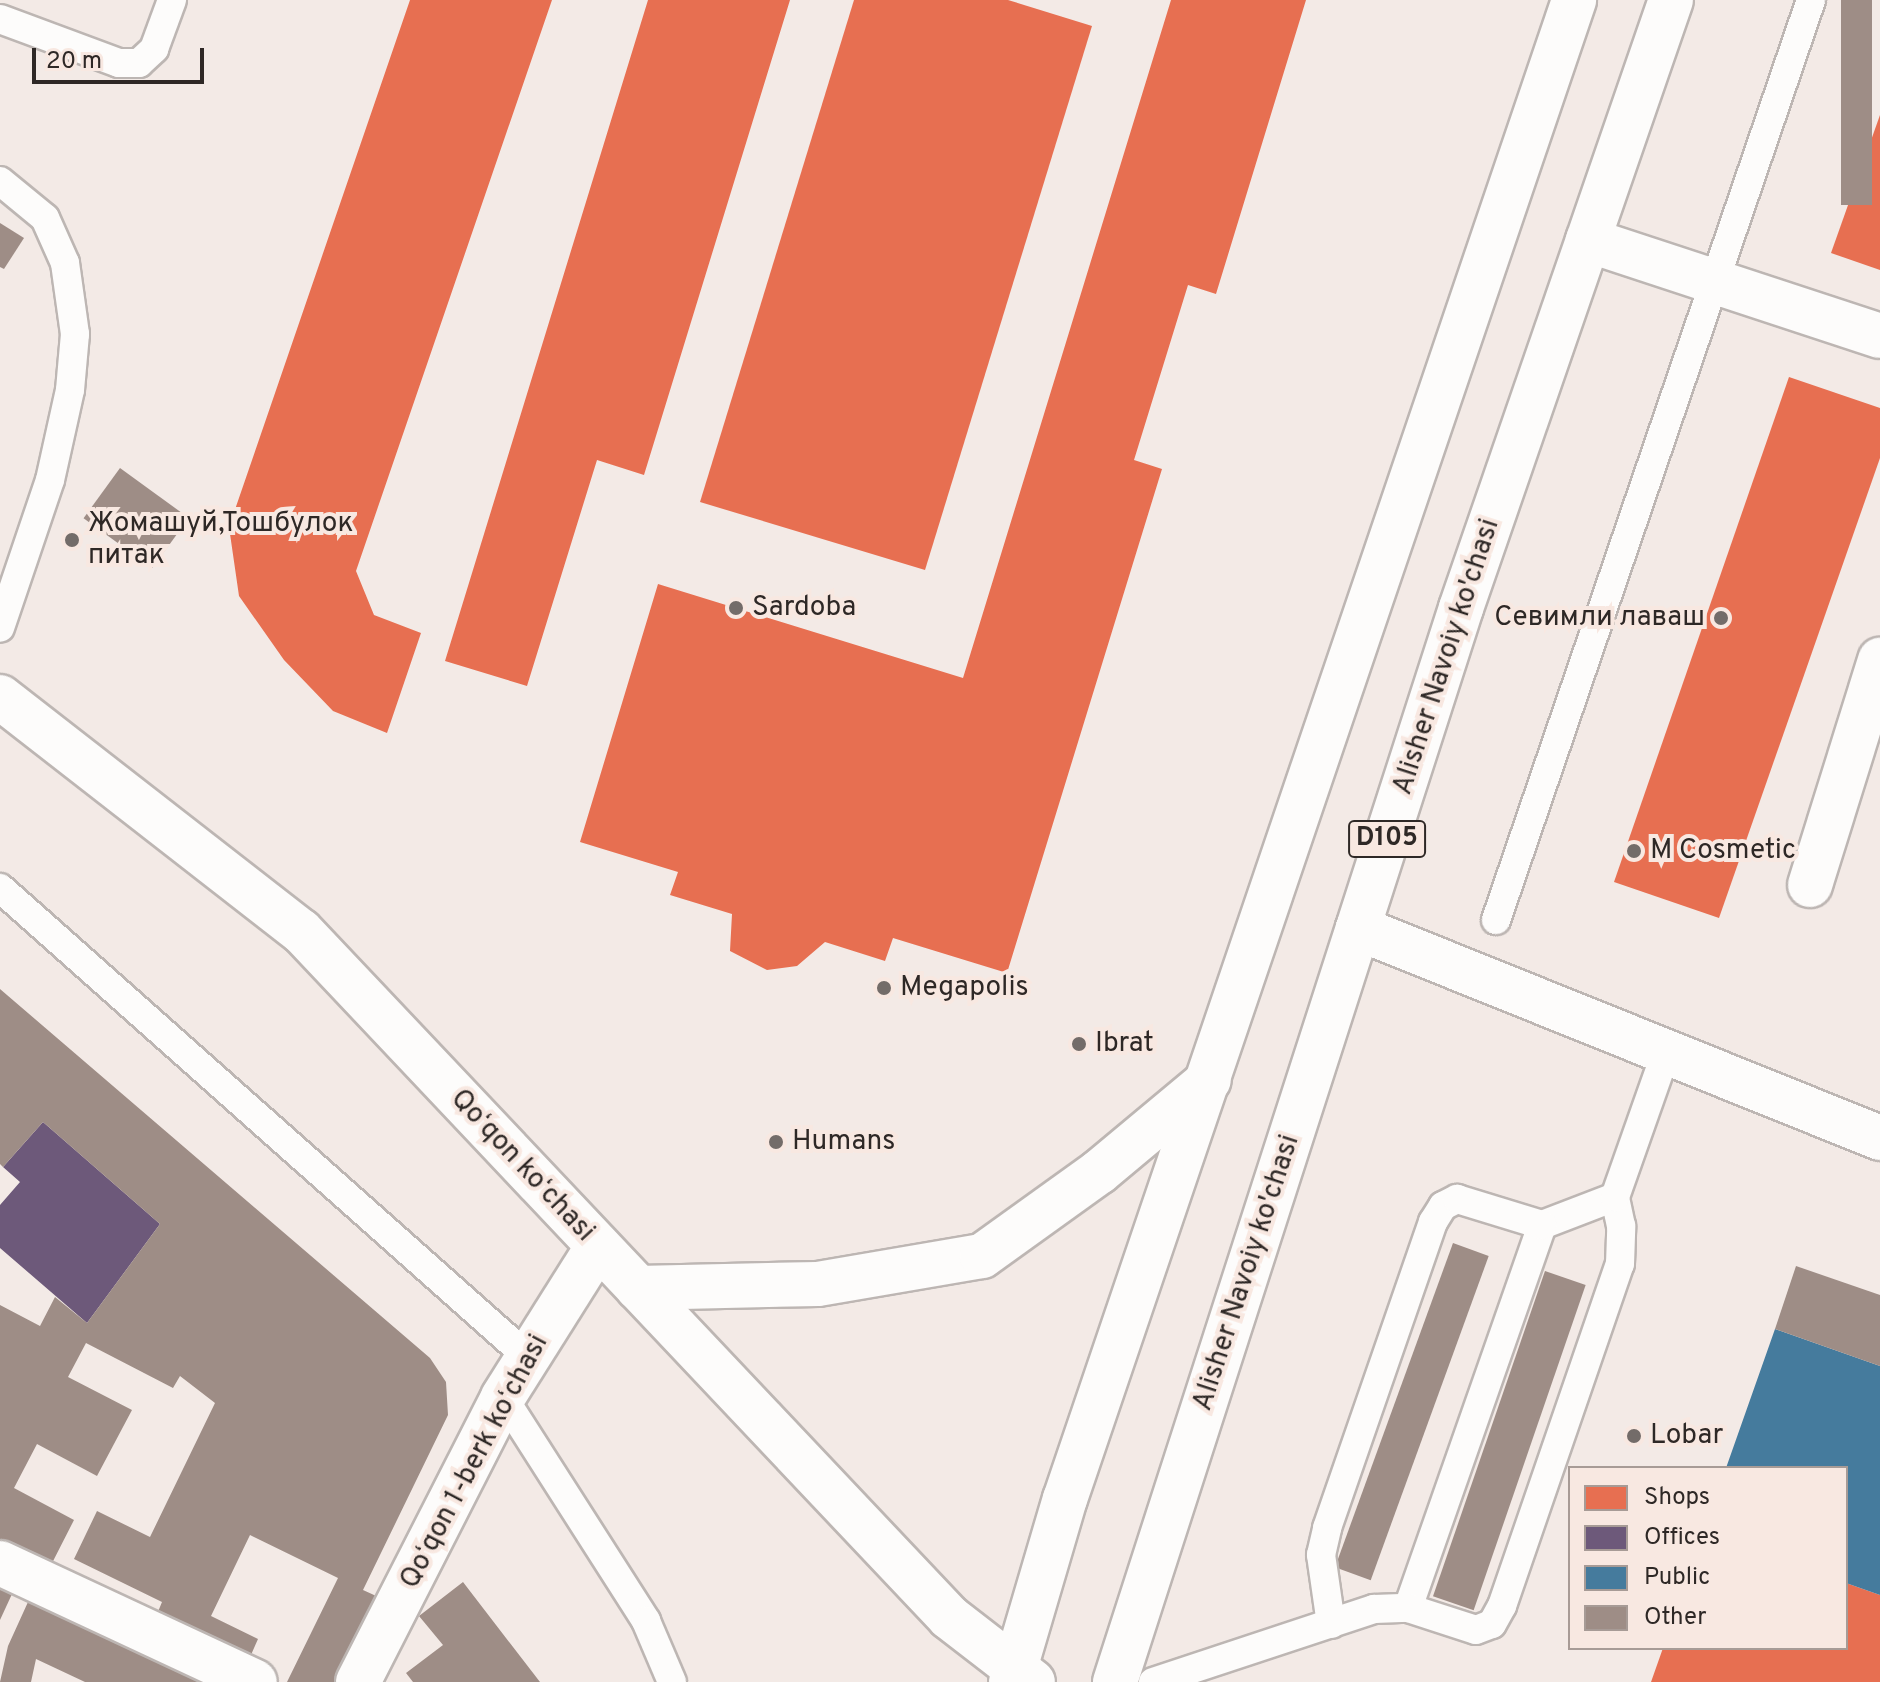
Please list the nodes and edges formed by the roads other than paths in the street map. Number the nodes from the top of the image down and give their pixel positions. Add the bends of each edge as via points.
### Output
1 (172, 0) edge
2 (1574, 0) edge
3 (1671, 0) edge
4 (1811, 0) edge
5 (0, 19) edge
6 (0, 181) edge
7 (1588, 240) junction
8 (1715, 281) junction
9 (1880, 336) edge
10 (0, 628) edge
11 (1880, 660) edge
12 (6, 713) edge
13 (1810, 885) dead end
14 (0, 888) edge
15 (1496, 920) dead end
16 (1358, 928) junction
17 (1666, 1052) junction
18 (1209, 1080) junction
19 (1880, 1138) edge
20 (1615, 1197) junction
21 (1542, 1225) junction
22 (598, 1246) junction
23 (638, 1288) junction
24 (529, 1358) junction
25 (503, 1397) junction
26 (0, 1563) edge
27 (1408, 1608) junction
28 (1331, 1624) junction
29 (1019, 1677) edge
30 (255, 1682) edge
31 (358, 1682) edge
32 (672, 1682) edge
33 (1115, 1682) edge
34 (1153, 1682) edge

1 - 5 lane via 154,49 139,63 119,63
2 - 18 main road
3 - 7 main road, Alisher Navoiy ko'chasi / D105
4 - 8 lane
6 - 10 lane via 45,218 65,263 75,334 70,390 50,480
7 - 8 main road
7 - 16 main road, Alisher Navoiy ko'chasi / D105
8 - 9 main road
8 - 15 lane
11 - 13 main road
12 - 22 main road, Qoʻqon koʻchasi via 301,931
14 - 24 lane
16 - 17 main road
16 - 33 main road, Alisher Navoiy ko'chasi / D105
17 - 19 main road
17 - 20 lane
18 - 23 main road via 1099,1172 982,1256 818,1284
18 - 29 main road via 1065,1499
20 - 21 lane
20 - 27 lane via 1620,1264 1502,1606 1492,1624 1476,1630
21 - 27 lane
21 - 28 lane via 1457,1199 1443,1206 1433,1222 1327,1528 1321,1555
22 - 23 main road, Qoʻqon koʻchasi
22 - 24 main road, Qoʻqon 1-berk koʻchasi
23 - 29 main road, Qoʻqon koʻchasi via 949,1617
24 - 25 main road, Qoʻqon 1-berk koʻchasi
25 - 31 main road, Qoʻqon 1-berk koʻchasi
25 - 32 lane via 646,1621
26 - 30 main road
27 - 28 lane via 1374,1609
28 - 34 lane

